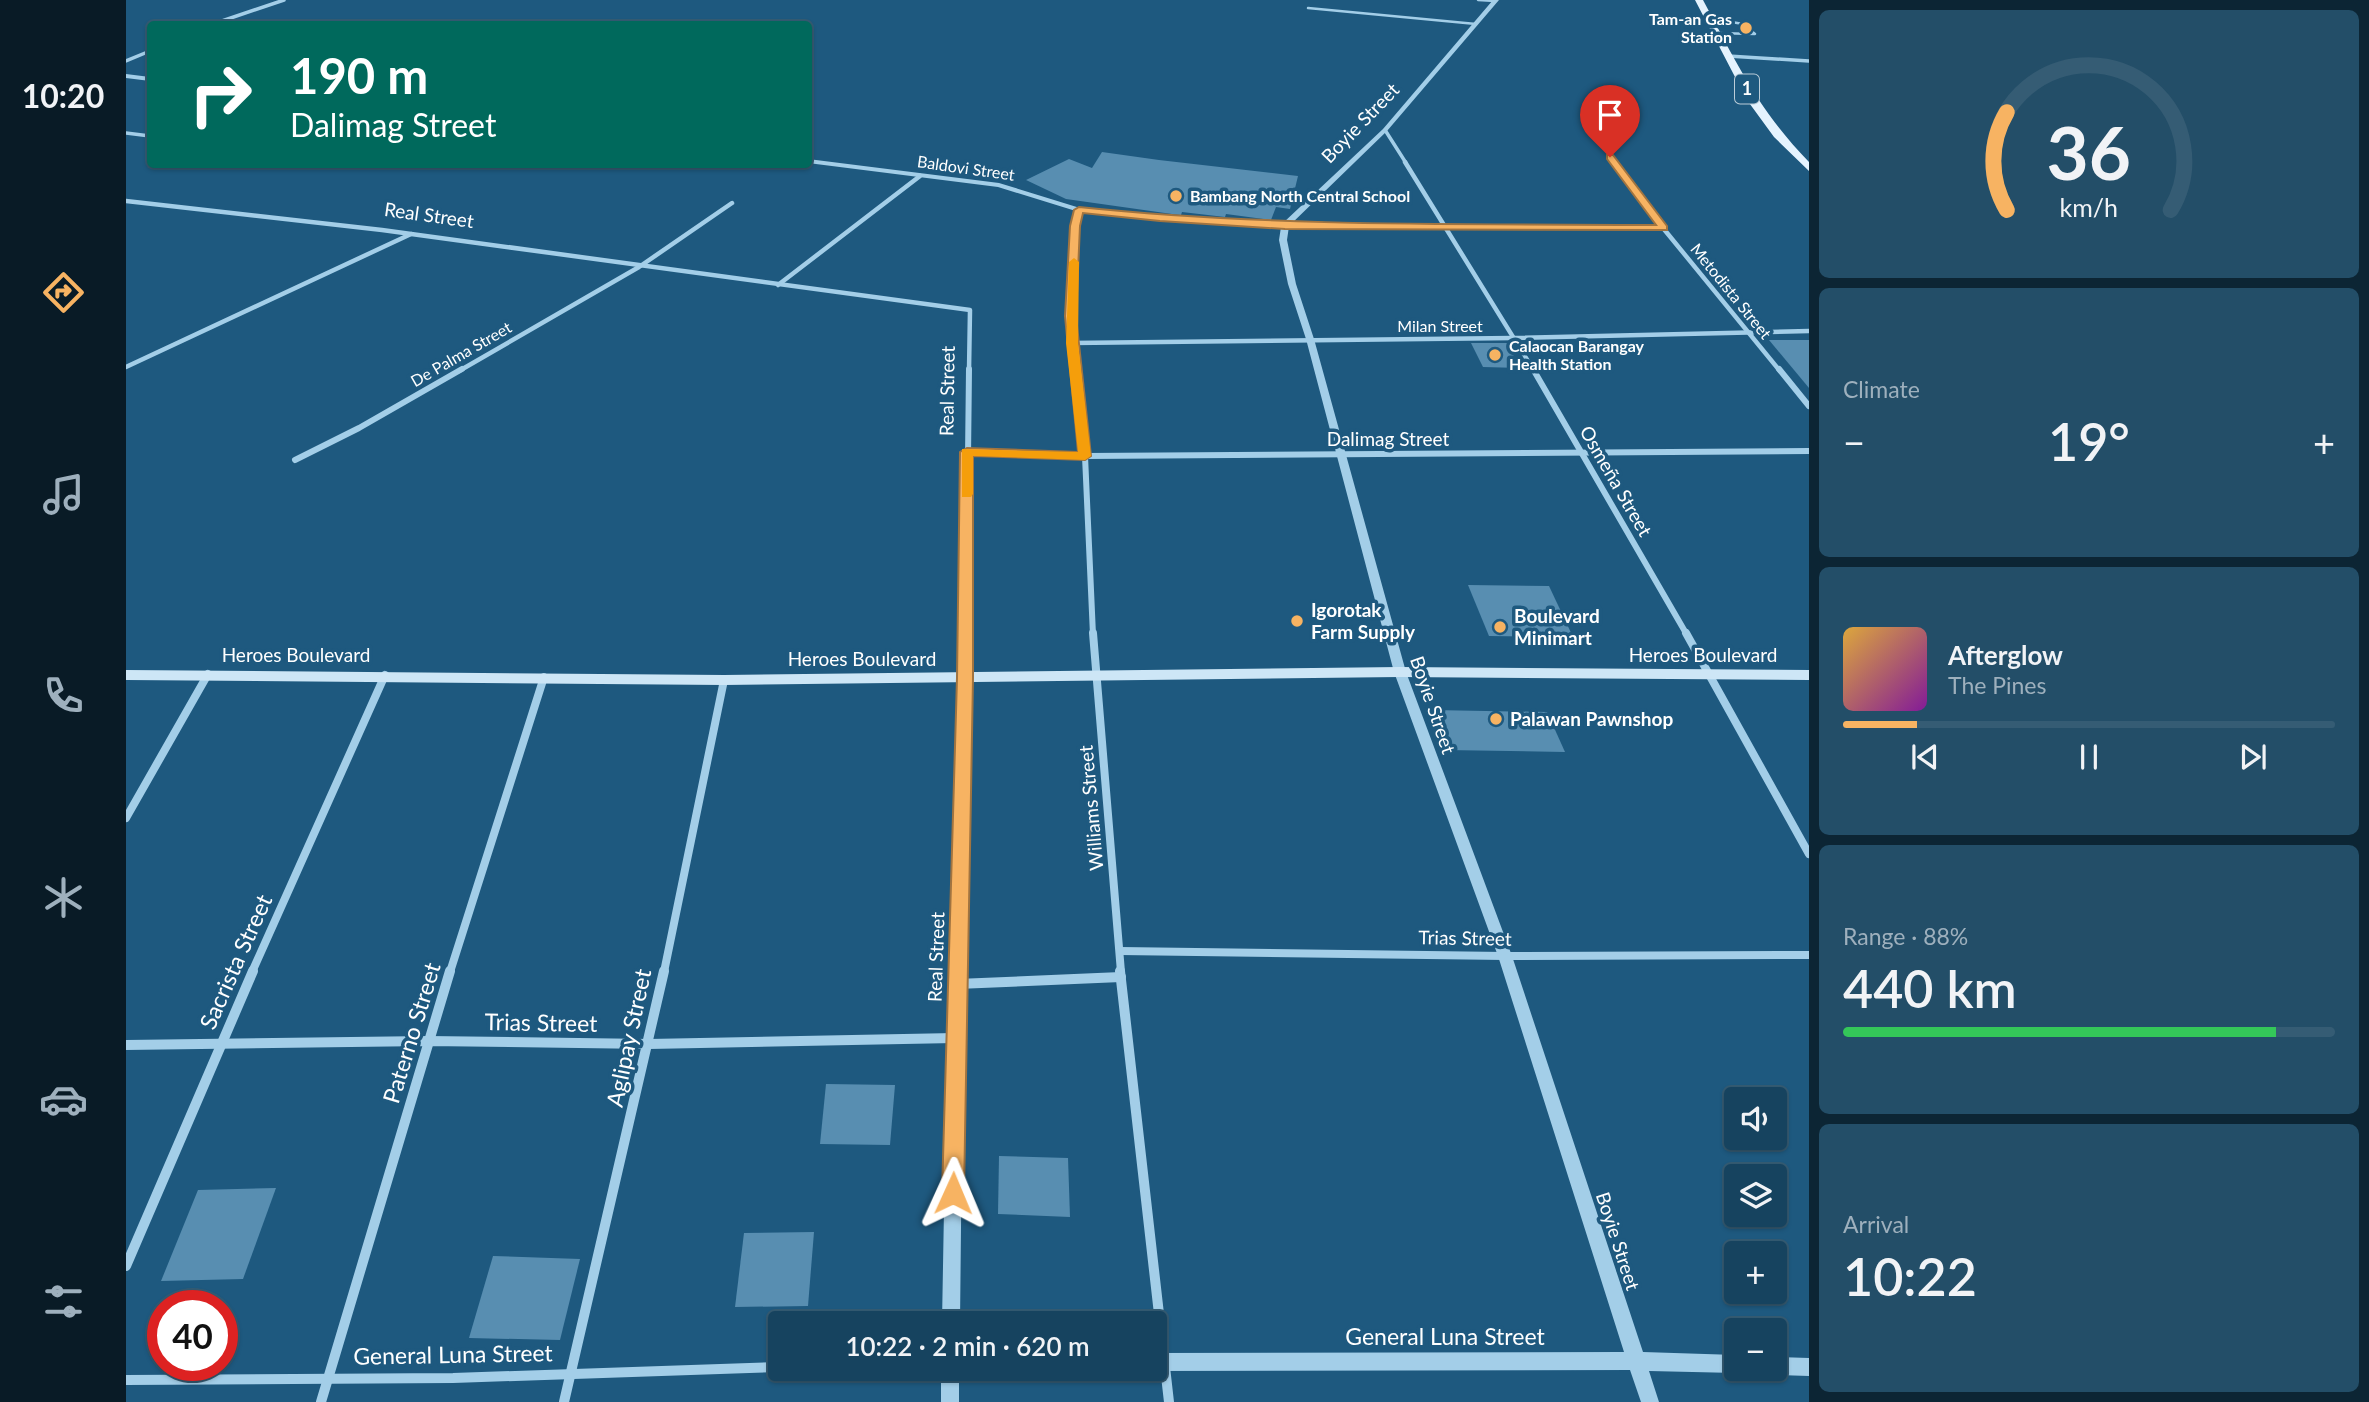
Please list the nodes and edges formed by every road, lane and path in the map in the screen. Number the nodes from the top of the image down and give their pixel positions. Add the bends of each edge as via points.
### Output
1 (284, 0) edge
2 (1478, 0) edge
3 (1699, 0) edge
4 (1496, 1) edge
5 (1308, 8) dead end
6 (1708, 18) junction
7 (222, 21) edge
8 (1476, 24) junction
9 (1715, 33) junction
10 (147, 52) edge
11 (1728, 56) junction
12 (126, 61) edge
13 (1809, 61) edge
14 (126, 76) edge
15 (147, 79) edge
16 (1385, 130) junction
17 (126, 133) edge
18 (147, 136) edge
19 (1610, 157) dead end
20 (812, 162) edge
21 (1809, 168) edge
22 (920, 176) junction
23 (126, 201) edge
24 (732, 204) dead end
25 (1079, 210) junction
26 (1285, 226) junction
27 (1447, 226) junction
28 (1663, 228) junction
29 (411, 234) junction
30 (639, 267) junction
31 (778, 285) junction
32 (1809, 331) edge
33 (1748, 332) junction
34 (1513, 338) junction
35 (1310, 339) junction
36 (1072, 343) junction
37 (126, 367) edge
38 (1809, 406) edge
39 (1809, 451) edge
40 (967, 452) junction
41 (1584, 454) junction
42 (1341, 455) junction
43 (1085, 456) junction
44 (295, 460) dead end
45 (1400, 672) junction
46 (208, 674) junction
47 (1709, 674) junction
48 (126, 675) edge
49 (385, 675) junction
50 (1809, 675) edge
51 (1095, 676) junction
52 (544, 677) junction
53 (965, 678) junction
54 (724, 680) junction
55 (126, 818) edge
56 (1809, 854) edge
57 (1120, 951) junction
58 (1809, 955) edge
59 (1505, 957) junction
60 (1121, 977) junction
61 (956, 984) junction
62 (955, 1038) junction
63 (428, 1041) junction
64 (220, 1044) junction
65 (649, 1044) junction
66 (126, 1045) edge
67 (126, 1266) edge
68 (951, 1311) edge
69 (1156, 1311) edge
70 (1637, 1361) junction
71 (1167, 1362) edge
72 (1724, 1364) edge
73 (1787, 1366) edge
74 (1809, 1367) edge
75 (768, 1368) edge
76 (570, 1377) junction
77 (126, 1380) edge
78 (950, 1381) edge
79 (1165, 1381) edge
80 (328, 1382) junction
81 (321, 1402) edge
82 (564, 1402) edge
83 (950, 1402) edge
84 (1169, 1402) edge
85 (1650, 1402) edge

1 - 7 street
2 - 4 lane
3 - 6 main road, 1
4 - 8 street, Boyie Street
5 - 8 lane
6 - 9 main road, 1
6 - 9 lane via 1744,24 1755,34
8 - 16 street, Boyie Street
9 - 11 main road, 1
10 - 12 street
11 - 13 street
11 - 21 main road, 1 via 1777,135
14 - 15 street
16 - 26 street, Boyie Street
16 - 27 street, Osmeña Street
17 - 18 street
19 - 28 street, Metodista Street
20 - 22 street, Baldovi Street
22 - 25 street, Baldovi Street via 999,185
22 - 31 street
23 - 29 street, Real Street
24 - 30 street, De Palma Street
25 - 26 street, Baldovi Street
25 - 36 street, Williams Street
26 - 27 street, Baldovi Street
26 - 35 street, Boyie Street via 1285,259
27 - 28 street, Baldovi Street
27 - 34 street, Osmeña Street
28 - 33 street, Metodista Street
29 - 30 street, Real Street
29 - 37 street
30 - 31 street, Real Street
30 - 44 street, De Palma Street
31 - 40 street, Real Street via 970,310
32 - 33 street, Milan Street
33 - 34 street, Milan Street
33 - 38 street, Metodista Street
34 - 35 street, Milan Street
34 - 41 street, Osmeña Street
35 - 36 street, Milan Street
35 - 42 street, Boyie Street
36 - 43 street, Williams Street
39 - 41 street, Dalimag Street
40 - 43 street, Dalimag Street
40 - 53 street, Real Street
41 - 42 street, Dalimag Street
41 - 47 street, Osmeña Street
42 - 43 street, Dalimag Street
42 - 45 street, Boyie Street
43 - 51 street, Williams Street
45 - 47 main road, Heroes Boulevard
45 - 51 main road, Heroes Boulevard
45 - 59 street, Boyie Street
46 - 48 main road, Heroes Boulevard
46 - 49 main road, Heroes Boulevard
46 - 55 street
47 - 50 main road, Heroes Boulevard
47 - 56 street, Osmeña Street
49 - 52 main road, Heroes Boulevard
49 - 64 street, Sacrista Street
51 - 53 main road, Heroes Boulevard
51 - 57 street, Williams Street
52 - 54 main road, Heroes Boulevard
52 - 63 street, Paterno Street
53 - 54 main road, Heroes Boulevard
53 - 61 street, Real Street
54 - 65 street, Aglipay Street
57 - 59 street, Trias Street
57 - 60 street, Williams Street
58 - 59 street, Trias Street
59 - 70 street, Boyie Street
60 - 61 street
60 - 69 street, Williams Street
61 - 62 street, Real Street
62 - 65 street, Trias Street
62 - 68 street, Real Street
63 - 64 street, Trias Street
63 - 65 street, Trias Street
63 - 80 street, Paterno Street
64 - 66 street, Trias Street
64 - 67 street, Sacrista Street
65 - 76 street, Aglipay Street
70 - 71 street, General Luna Street
70 - 72 street, General Luna Street
70 - 85 street, Boyie Street
73 - 74 street
75 - 76 street, General Luna Street
76 - 80 street, General Luna Street
76 - 82 street, Aglipay Street
77 - 80 street, General Luna Street
78 - 83 street
79 - 84 street, Williams Street
80 - 81 street, Paterno Street

